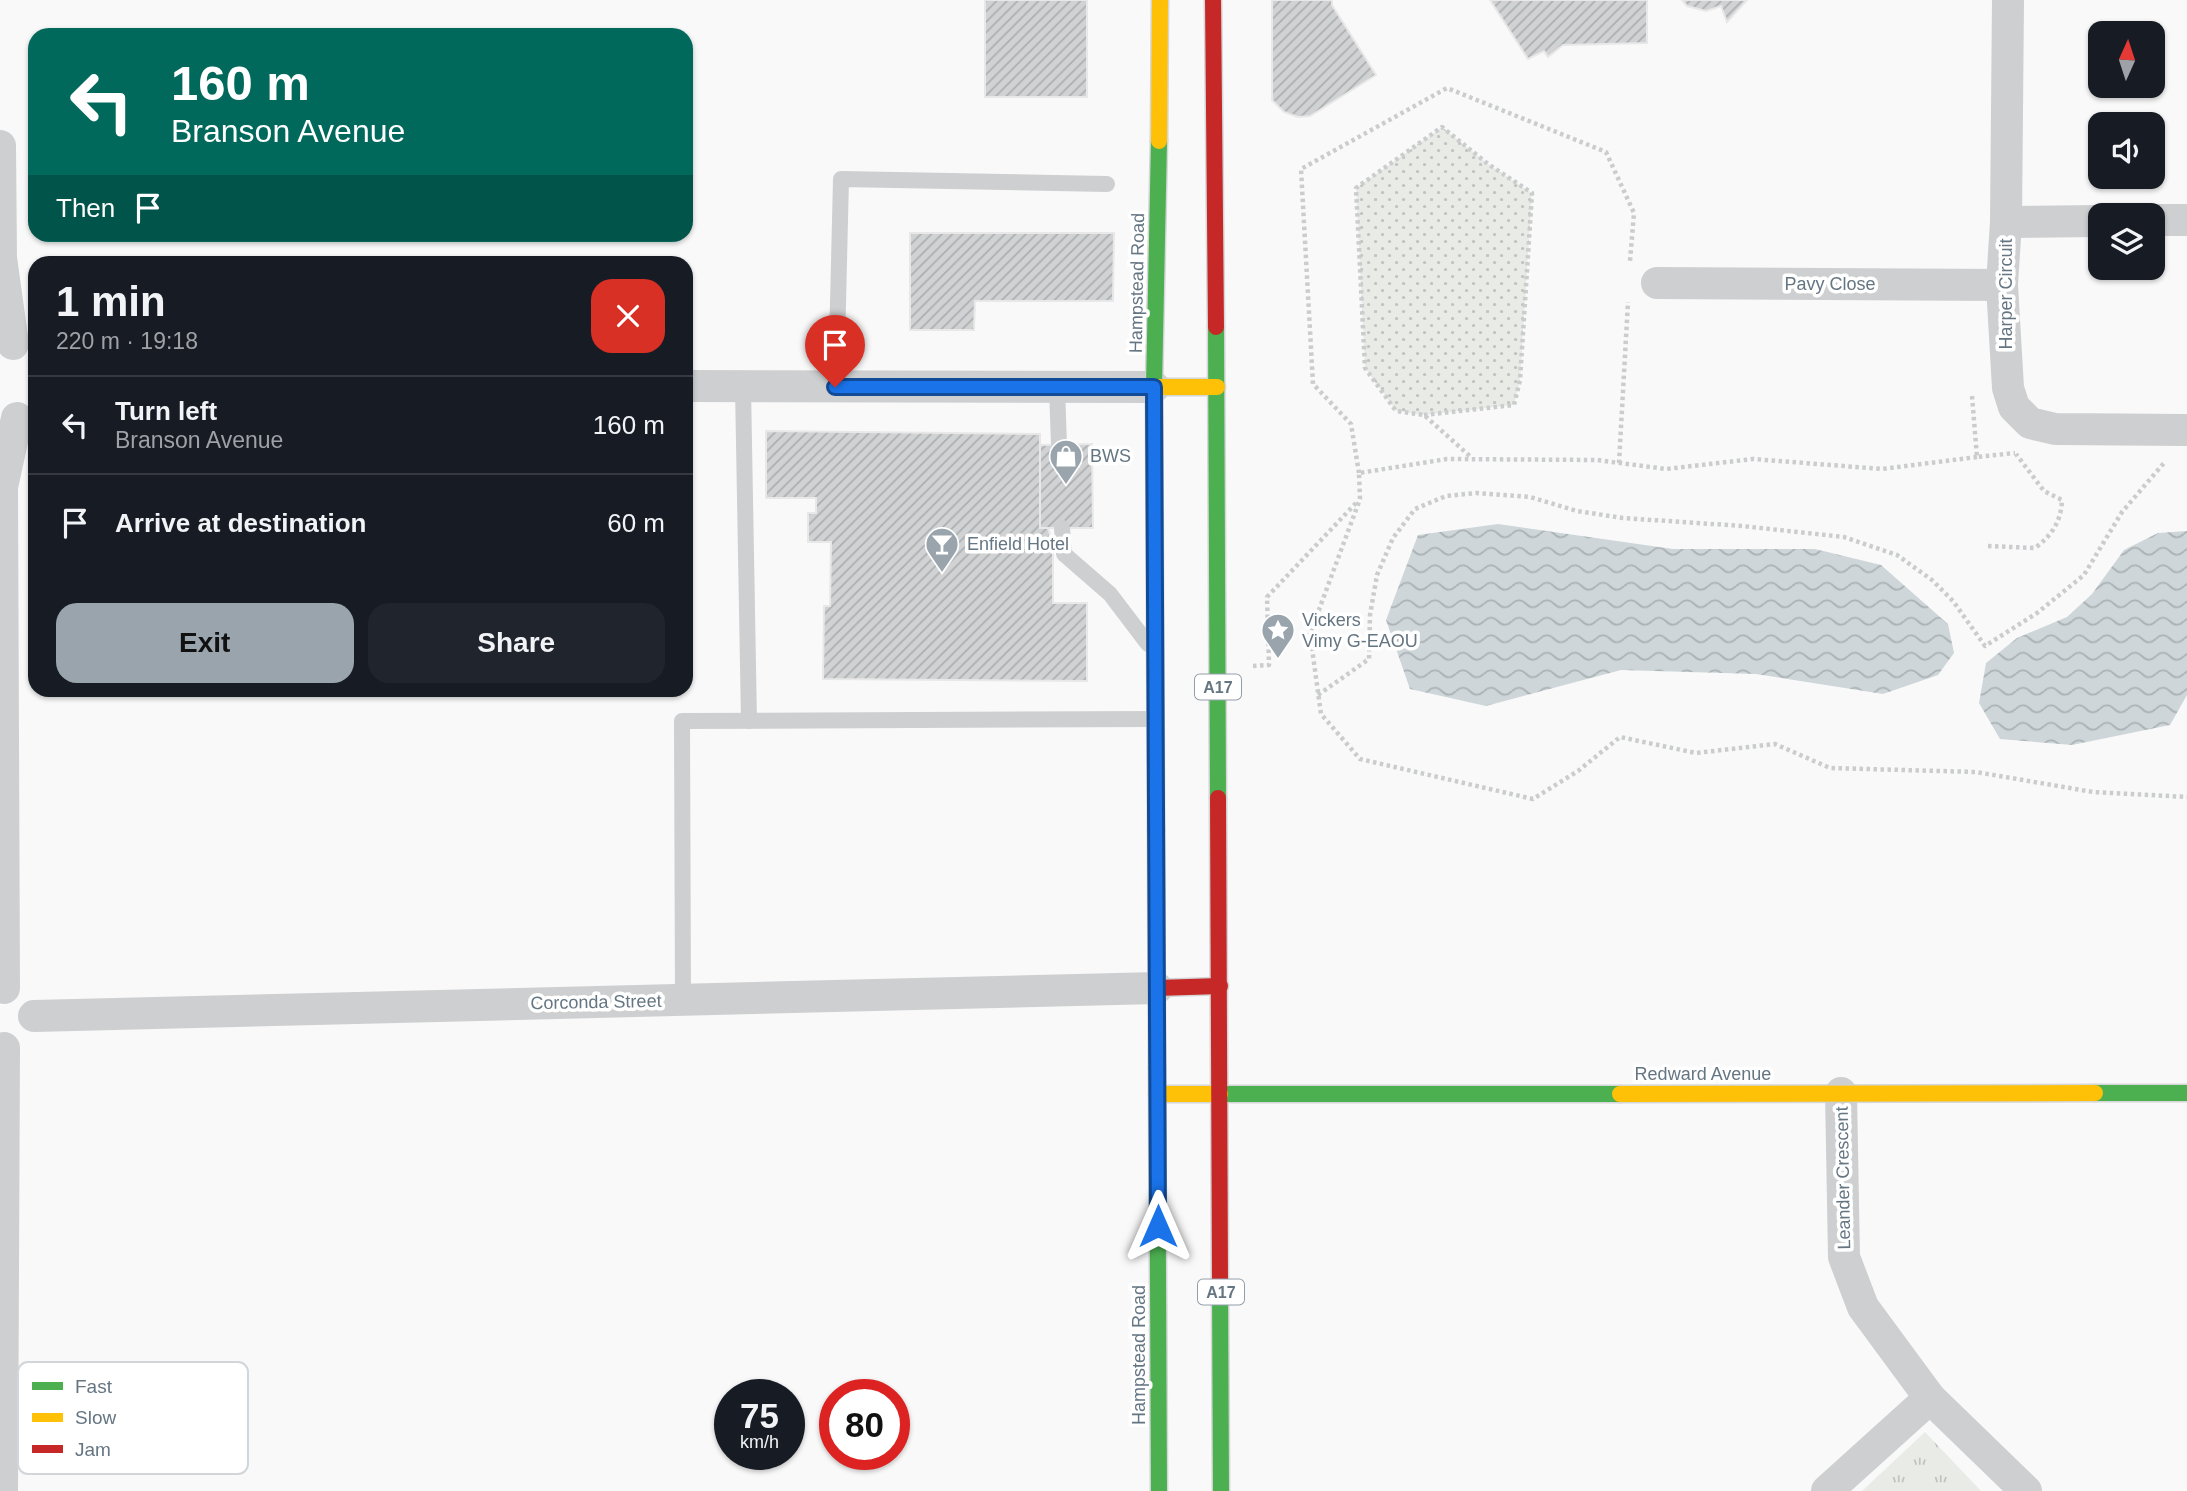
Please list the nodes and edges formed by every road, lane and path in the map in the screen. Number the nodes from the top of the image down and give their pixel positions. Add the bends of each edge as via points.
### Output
1 (1160, 0) edge
2 (1213, 0) edge
3 (2008, 0) edge
4 (0, 146) edge
5 (1107, 184) dead end
6 (2165, 220) edge
7 (2187, 220) edge
8 (2088, 221) edge
9 (2006, 222) junction
10 (1, 262) edge
11 (1643, 278) joint
12 (2002, 285) junction
13 (1628, 297) dead end
14 (16, 348) edge
15 (693, 386) edge
16 (743, 387) junction
17 (835, 387) junction
18 (1057, 387) junction
19 (1154, 387) junction
20 (1217, 387) junction
21 (17, 414) edge
22 (1424, 415) junction
23 (2187, 430) edge
24 (1059, 444) dead end
25 (2016, 453) dead end
26 (1977, 457) dead end
27 (1472, 459) junction
28 (2167, 459) dead end
29 (1619, 463) junction
30 (1359, 473) junction
31 (1, 482) edge
32 (1360, 499) junction
33 (1062, 528) dead end
34 (1988, 546) dead end
35 (1155, 655) junction
36 (1252, 666) dead end
37 (1318, 695) junction
38 (1155, 719) junction
39 (749, 721) junction
40 (2187, 797) edge
41 (1220, 986) junction
42 (2, 988) edge
43 (1157, 988) junction
44 (683, 1000) junction
45 (34, 1016) junction
46 (2, 1048) edge
47 (1841, 1093) junction
48 (2187, 1093) edge
49 (1157, 1094) junction
50 (1220, 1094) junction
51 (1930, 1398) junction
52 (2, 1491) edge
53 (1159, 1491) edge
54 (1221, 1491) edge
55 (1827, 1491) edge
56 (2026, 1491) edge

1 - 19 main road, Hampstead Road
2 - 20 main road, A17
3 - 9 street, Harper Circuit
4 - 10 street
5 - 17 lane via 841,179
6 - 7 street
8 - 9 street
9 - 12 street, Harper Circuit
10 - 14 street
11 - 12 street, Pavy Close
11 - 30 path via 1633,213 1606,152 1447,88 1301,169 1313,384 1351,424
12 - 23 street, Harper Circuit via 2008,388 2014,407 2030,424 2055,429
13 - 29 path
15 - 16 street
16 - 17 street
16 - 39 lane
17 - 18 street
18 - 19 street
18 - 24 lane
19 - 20 main road
19 - 35 main road, Hampstead Road
20 - 41 main road, A17
21 - 31 street
22 - 22 path via 1396,411 1365,368 1356,188 1442,127 1532,193 1527,282 1514,405
22 - 27 path
25 - 34 path via 2044,491 2062,500 2062,507 2052,534 2035,548
26 - 29 path via 1882,469 1753,459 1666,469
27 - 29 path
27 - 30 path
28 - 37 path via 2122,512 2084,575 1985,646 1932,580 1897,555 1844,537 1623,518 1530,497 1446,496 1415,509 1394,538 1377,575 1369,659
30 - 32 path
31 - 42 street
32 - 36 path via 1267,597 1269,665
32 - 37 path via 1310,634
33 - 35 lane via 1064,554 1110,594
35 - 38 main road, Hampstead Road
37 - 40 path via 1321,714 1360,759 1532,799 1578,771 1620,737 1696,753 1775,744 1830,768 1976,772 2093,792
38 - 39 lane
38 - 43 main road, Hampstead Road
39 - 44 lane via 682,721
41 - 43 main road
41 - 50 main road, A17
42 - 45 street via 26,996
43 - 44 street, Corconda Street
43 - 49 main road, Hampstead Road
44 - 45 street, Corconda Street
45 - 46 street via 24,1041
46 - 52 street
47 - 48 main road, Redward Avenue
47 - 50 main road, Redward Avenue
47 - 51 street, Leander Crescent via 1844,1257 1863,1307
49 - 50 main road, Redward Avenue
49 - 53 main road, Hampstead Road
50 - 54 main road, A17
51 - 55 street
51 - 56 street, Leander Crescent

